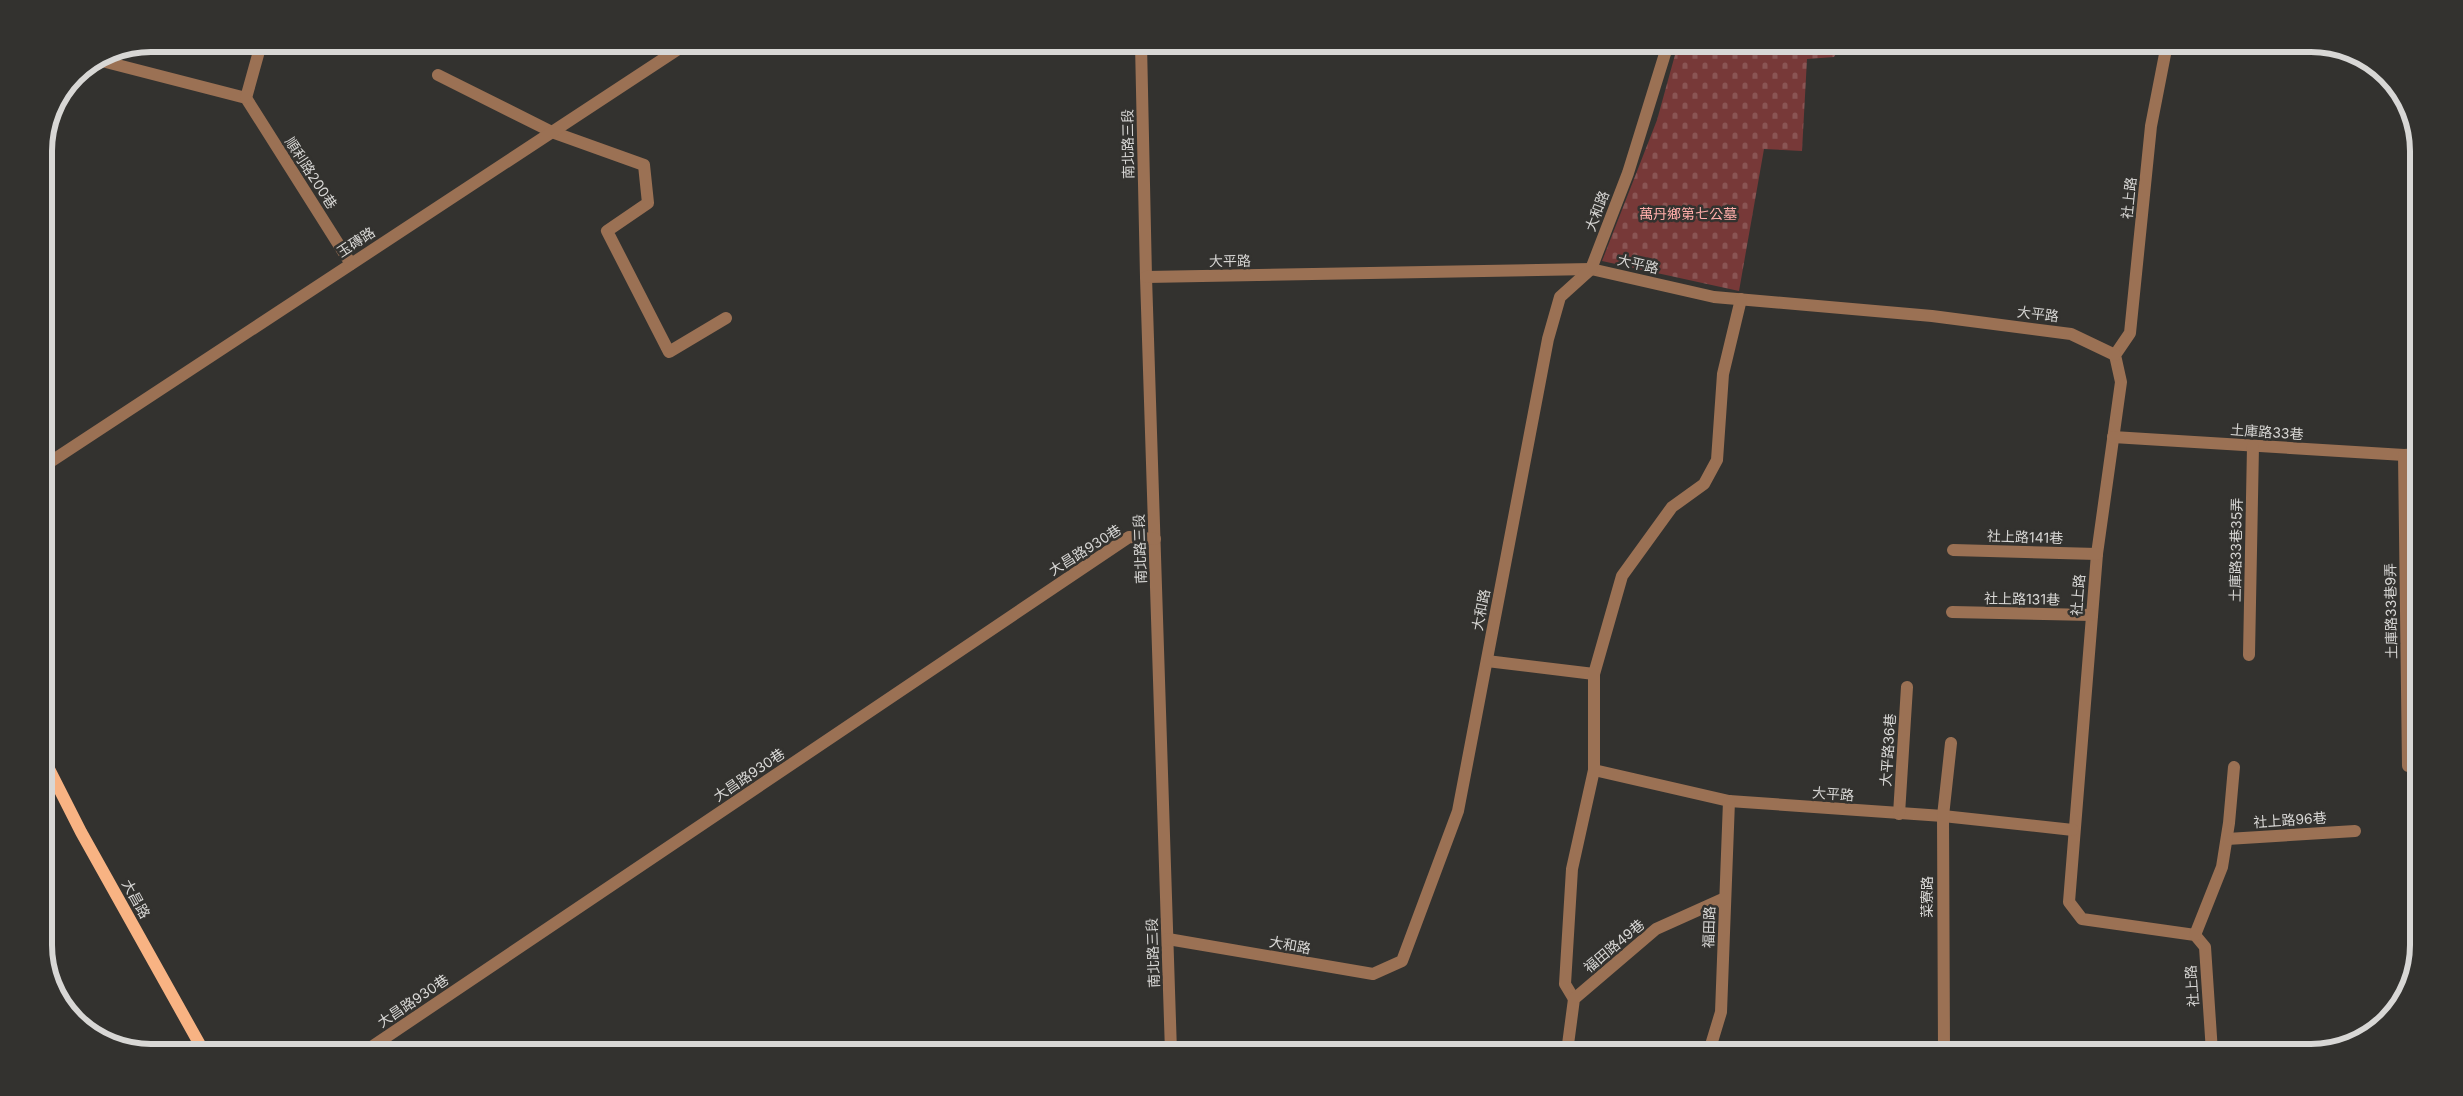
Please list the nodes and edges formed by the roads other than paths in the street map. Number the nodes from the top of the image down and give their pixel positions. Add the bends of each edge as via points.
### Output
1 (1665, 52) edge
2 (2165, 52) edge
3 (259, 53) edge
4 (673, 53) edge
5 (1141, 53) edge
6 (109, 63) edge
7 (438, 76) dead end
8 (246, 98) junction
9 (552, 132) junction
10 (351, 264) junction
11 (1591, 269) junction
12 (1146, 277) junction
13 (1741, 299) junction
14 (726, 318) dead end
15 (2115, 355) junction
16 (2114, 437) junction
17 (2253, 446) junction
18 (2404, 455) junction
19 (2410, 455) edge
20 (53, 460) edge
21 (1155, 539) junction
22 (1953, 550) dead end
23 (2097, 554) junction
24 (1952, 612) dead end
25 (2092, 614) junction
26 (2249, 654) dead end
27 (1486, 661) junction
28 (1594, 674) junction
29 (1907, 688) dead end
30 (1951, 743) dead end
31 (2408, 766) dead end
32 (2234, 767) dead end
33 (1594, 770) junction
34 (53, 776) edge
35 (1729, 801) junction
36 (1899, 814) junction
37 (1943, 816) junction
38 (2073, 830) junction
39 (2355, 831) dead end
40 (2227, 839) junction
41 (1726, 898) junction
42 (2195, 935) junction
43 (1168, 938) junction
44 (1574, 999) junction
45 (200, 1044) edge
46 (376, 1044) edge
47 (1172, 1044) edge
48 (1568, 1044) edge
49 (1711, 1044) edge
50 (1944, 1044) edge
51 (2211, 1044) edge

1 - 11 street, 大和路 via 1628,173
2 - 15 street, 社上路 via 2151,126 2130,333
3 - 8 street
4 - 9 street, 玉磚路
5 - 12 street, 南北路三段
6 - 8 street
7 - 9 street
8 - 10 street, 順利路200巷
9 - 10 street, 玉磚路
9 - 14 street via 644,165 648,203 607,232 669,352
10 - 20 street, 玉磚路
11 - 12 street, 大平路
11 - 13 street, 大平路 via 1714,297
11 - 27 street, 大和路 via 1560,297 1548,339
12 - 21 street, 南北路三段
13 - 15 street, 大平路 via 1932,316 2071,334
13 - 28 street via 1723,374 1717,460 1704,484 1672,507 1622,576
15 - 16 street, 社上路 via 2121,382
16 - 17 street, 土庫路33巷
16 - 23 street, 社上路
17 - 18 street, 土庫路33巷
17 - 26 street, 土庫路33巷35弄
18 - 19 street, 土庫路33巷
18 - 31 street, 土庫路33巷9弄
21 - 43 street, 南北路三段
21 - 46 street, 大昌路930巷 via 1129,537
22 - 23 street, 社上路141巷
23 - 25 street, 社上路
24 - 25 street, 社上路131巷
25 - 38 street, 社上路
27 - 28 street
27 - 43 street, 大和路 via 1458,811 1402,960 1373,974
28 - 33 street
29 - 36 street, 大平路36巷
30 - 37 street, 菜寮路
32 - 40 street
33 - 35 street, 大平路
33 - 44 street via 1572,869 1566,984
34 - 45 main road, 大昌路
35 - 36 street, 大平路
35 - 41 street, 福田路
36 - 37 street, 大平路
37 - 38 street, 大平路
37 - 50 street, 菜寮路
38 - 42 street, 社上路 via 2069,902 2082,918
39 - 40 street, 社上路96巷
40 - 42 street via 2222,867
41 - 44 street, 福田路49巷 via 1656,929
41 - 49 street, 福田路 via 1721,1012
42 - 51 street, 社上路 via 2205,947
43 - 47 street, 南北路三段
44 - 48 street

